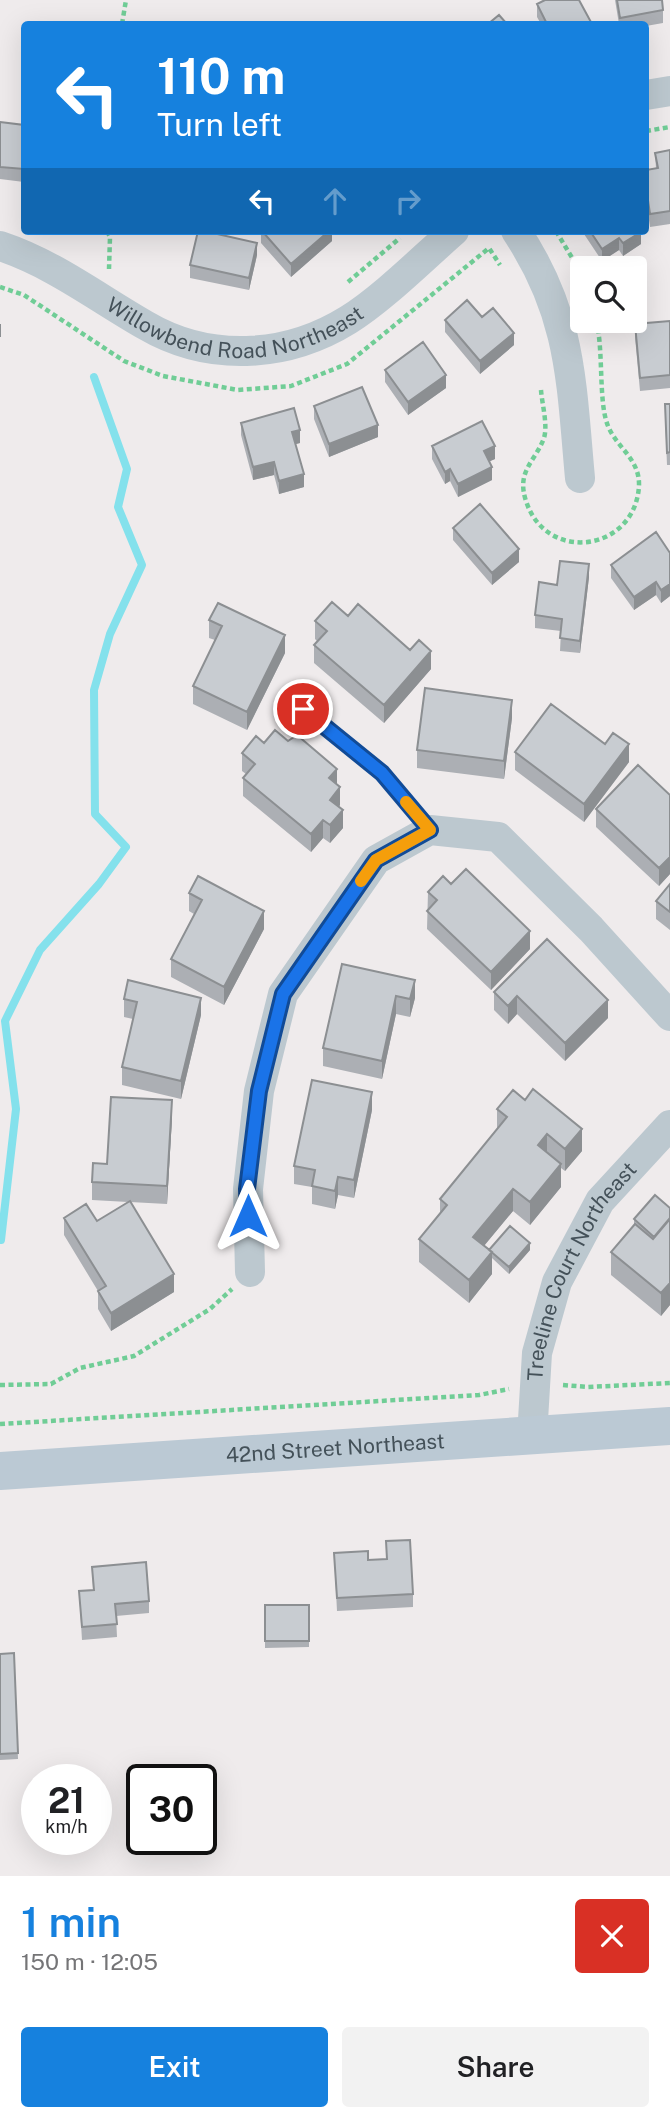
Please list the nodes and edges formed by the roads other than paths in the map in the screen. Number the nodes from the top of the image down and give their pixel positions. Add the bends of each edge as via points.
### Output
1 (670, 90) edge
2 (649, 94) edge
3 (449, 235) edge
4 (519, 235) edge
5 (0, 246) edge
6 (580, 478) dead end
7 (303, 709) dead end
8 (430, 830) junction
9 (670, 1016) edge
10 (670, 1125) edge
11 (250, 1272) road end
12 (670, 1426) edge
13 (532, 1437) junction
14 (0, 1471) edge

1 - 2 street
3 - 5 street, Willowbend Road Northeast via 348,320 305,341 256,352 202,350 148,327 38,259
4 - 6 street via 556,305 568,351
7 - 8 lane via 382,773
8 - 9 street via 498,837
8 - 11 street via 376,860 283,994 257,1103 247,1189
10 - 13 street, Treeline Court Northeast via 600,1201 556,1282 537,1353
12 - 13 street, 42nd Street Northeast
13 - 14 street, 42nd Street Northeast

